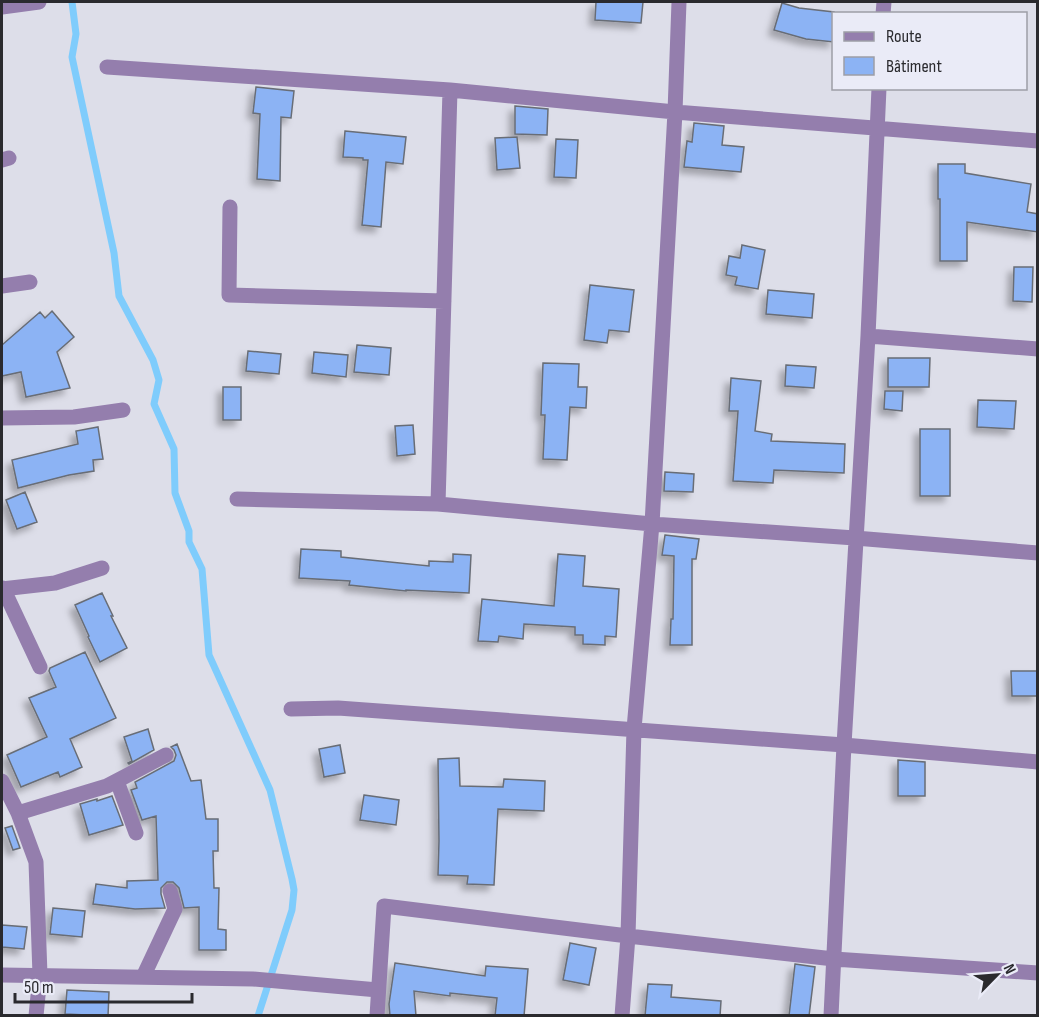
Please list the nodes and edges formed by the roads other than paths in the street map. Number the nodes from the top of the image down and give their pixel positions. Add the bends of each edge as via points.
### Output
1 (39, 2) edge
2 (679, 2) edge
3 (2, 7) edge
4 (107, 67) dead end
5 (450, 90) junction
6 (879, 90) edge
7 (675, 112) junction
8 (877, 128) junction
9 (1038, 141) edge
10 (230, 207) dead end
11 (30, 282) dead end
12 (2, 286) edge
13 (444, 301) junction
14 (868, 336) junction
15 (1038, 349) edge
16 (123, 410) dead end
17 (2, 418) edge
18 (237, 499) dead end
19 (438, 504) junction
20 (652, 524) junction
21 (855, 537) junction
22 (1038, 553) edge
23 (102, 568) dead end
24 (2, 589) edge
25 (40, 667) dead end
26 (291, 709) dead end
27 (634, 729) junction
28 (844, 745) junction
29 (166, 755) dead end
30 (1038, 762) edge
31 (2, 781) edge
32 (117, 782) junction
33 (18, 813) junction
34 (136, 833) dead end
35 (170, 891) dead end
36 (628, 936) junction
37 (834, 959) junction
38 (1038, 973) edge
39 (2, 975) edge
40 (40, 975) junction
41 (143, 977) junction
42 (378, 990) junction
43 (36, 1016) edge
44 (377, 1016) edge
45 (622, 1016) edge
46 (831, 1016) edge

1 - 3 street
2 - 7 street
4 - 5 street
5 - 7 street
5 - 13 street
6 - 8 street
7 - 8 street
7 - 20 street
8 - 9 street
8 - 14 street
10 - 13 street via 229,295
11 - 12 street
13 - 19 street
14 - 15 street
14 - 21 street
16 - 17 street via 74,417
18 - 19 street
19 - 20 street
20 - 21 street
20 - 27 street
21 - 22 street
21 - 28 street
23 - 24 street via 55,583
24 - 25 street
26 - 27 street via 338,708
27 - 28 street
27 - 36 street
28 - 30 street
28 - 37 street
29 - 32 street
31 - 33 street
32 - 33 street
32 - 34 street
33 - 40 street via 36,862
35 - 41 street via 175,909
36 - 37 street
36 - 42 street via 384,906
36 - 45 street
37 - 38 street
37 - 46 street
39 - 40 street
40 - 41 street
40 - 43 street
41 - 42 street via 253,979
42 - 44 street

